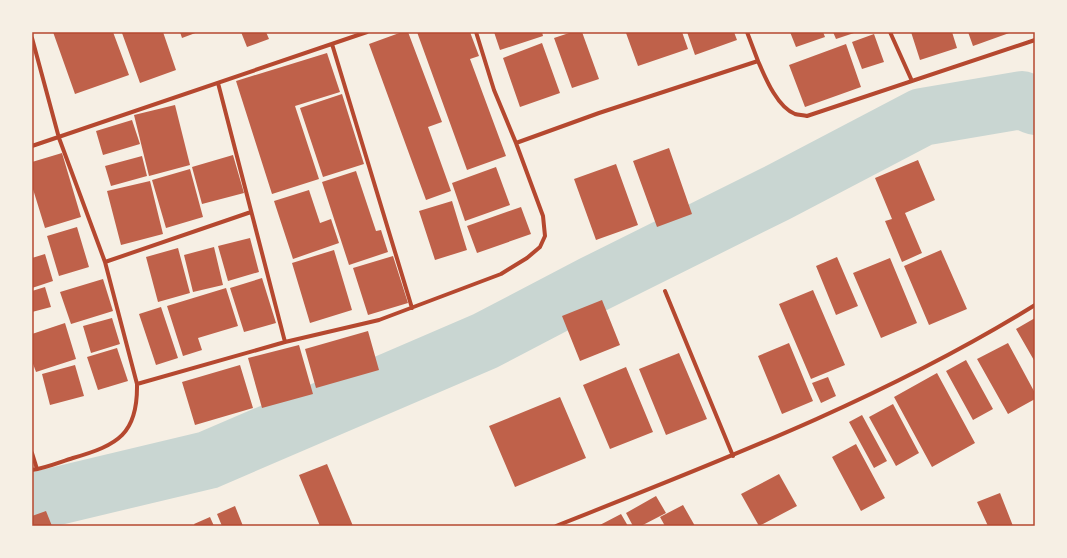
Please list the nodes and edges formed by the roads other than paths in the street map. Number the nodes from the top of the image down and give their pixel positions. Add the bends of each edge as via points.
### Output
1 (367, 32) edge
2 (476, 32) edge
3 (747, 32) edge
4 (890, 32) edge
5 (32, 38) edge
6 (1035, 40) edge
7 (332, 44) junction
8 (758, 61) junction
9 (912, 81) junction
10 (218, 83) junction
11 (59, 138) junction
12 (516, 143) junction
13 (32, 146) edge
14 (250, 212) junction
15 (105, 262) junction
16 (665, 291) dead end
17 (1035, 305) edge
18 (412, 308) junction
19 (285, 342) junction
20 (137, 384) junction
21 (32, 453) edge
22 (733, 456) junction
23 (34, 470) edge
24 (556, 526) edge

1 - 7 street
2 - 12 street via 494,90
3 - 8 street
4 - 9 street
5 - 11 street
6 - 9 street
7 - 10 street
7 - 18 street
8 - 9 street via 767,83 783,105 794,114 807,116
8 - 12 street
10 - 11 street
10 - 14 street
11 - 13 street
11 - 15 street
12 - 18 street via 543,216 545,236 540,247 501,274
14 - 15 street
14 - 19 street
15 - 20 street
16 - 22 street
17 - 22 street via 983,337 883,389
18 - 19 street via 379,320
19 - 20 street
20 - 23 street via 138,404 131,424 121,437 101,450
21 - 23 street
22 - 24 street

